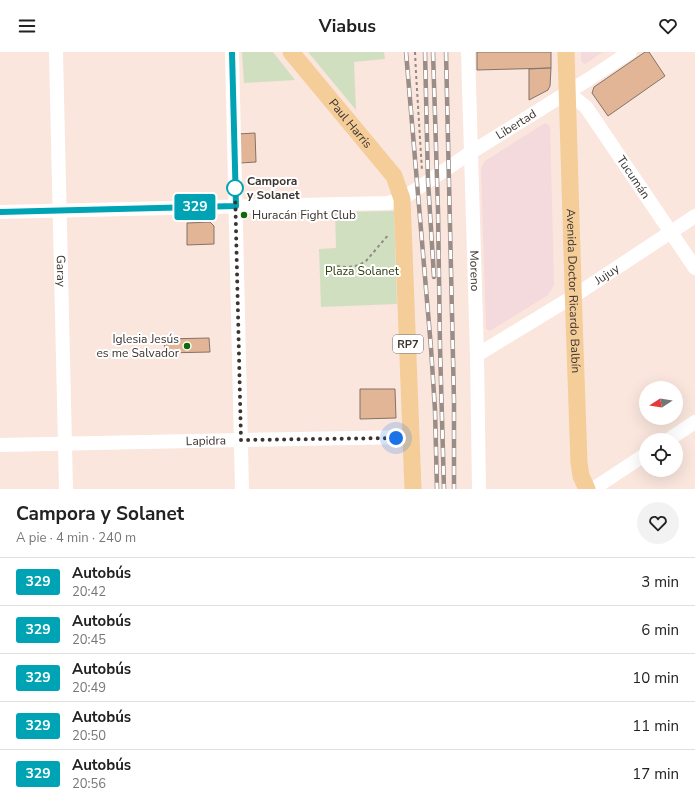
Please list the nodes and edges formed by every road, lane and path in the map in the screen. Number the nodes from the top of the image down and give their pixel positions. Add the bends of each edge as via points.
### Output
1 (56, 52) edge
2 (232, 52) edge
3 (291, 52) edge
4 (415, 52) edge
5 (468, 52) edge
6 (566, 52) edge
7 (630, 52) edge
8 (567, 92) junction
9 (470, 153) junction
10 (423, 184) junction
11 (402, 199) junction
12 (236, 206) junction
13 (60, 210) junction
14 (0, 212) edge
15 (695, 216) edge
16 (671, 231) junction
17 (389, 234) dead end
18 (337, 266) dead end
19 (695, 268) edge
20 (574, 296) junction
21 (477, 355) junction
22 (695, 422) edge
23 (678, 433) edge
24 (411, 437) junction
25 (241, 440) junction
26 (65, 444) junction
27 (0, 445) edge
28 (639, 459) edge
29 (66, 489) edge
30 (242, 489) edge
31 (413, 489) edge
32 (479, 489) edge
33 (587, 489) edge
34 (593, 489) edge

1 - 13 street, Garay
2 - 12 street
3 - 11 main road, Paul Harris via 394,176
4 - 10 path
5 - 9 street, Moreno
6 - 8 main road, Avenida Doctor Ricardo Balbín
7 - 8 street, Libertad
8 - 9 street, Libertad
8 - 16 street, Tucumán via 586,107
8 - 20 main road, Avenida Doctor Ricardo Balbín
9 - 10 street, Libertad
9 - 21 street, Moreno
10 - 11 street, Libertad
11 - 12 street via 388,203
11 - 24 main road, RP7
12 - 13 street
12 - 25 street
13 - 14 street
13 - 26 street, Garay
15 - 16 street, Jujuy
16 - 19 street, Tucumán
16 - 20 street, Jujuy
17 - 18 path via 362,264 351,267
20 - 21 street, Jujuy
20 - 33 main road, Avenida Doctor Ricardo Balbín via 579,463
21 - 32 street, Moreno
22 - 23 street
24 - 25 street, Lapidra
24 - 31 main road, RP7
25 - 26 street, Lapidra
25 - 30 street
26 - 27 street, Lapidra
26 - 29 street, Garay
28 - 34 street

